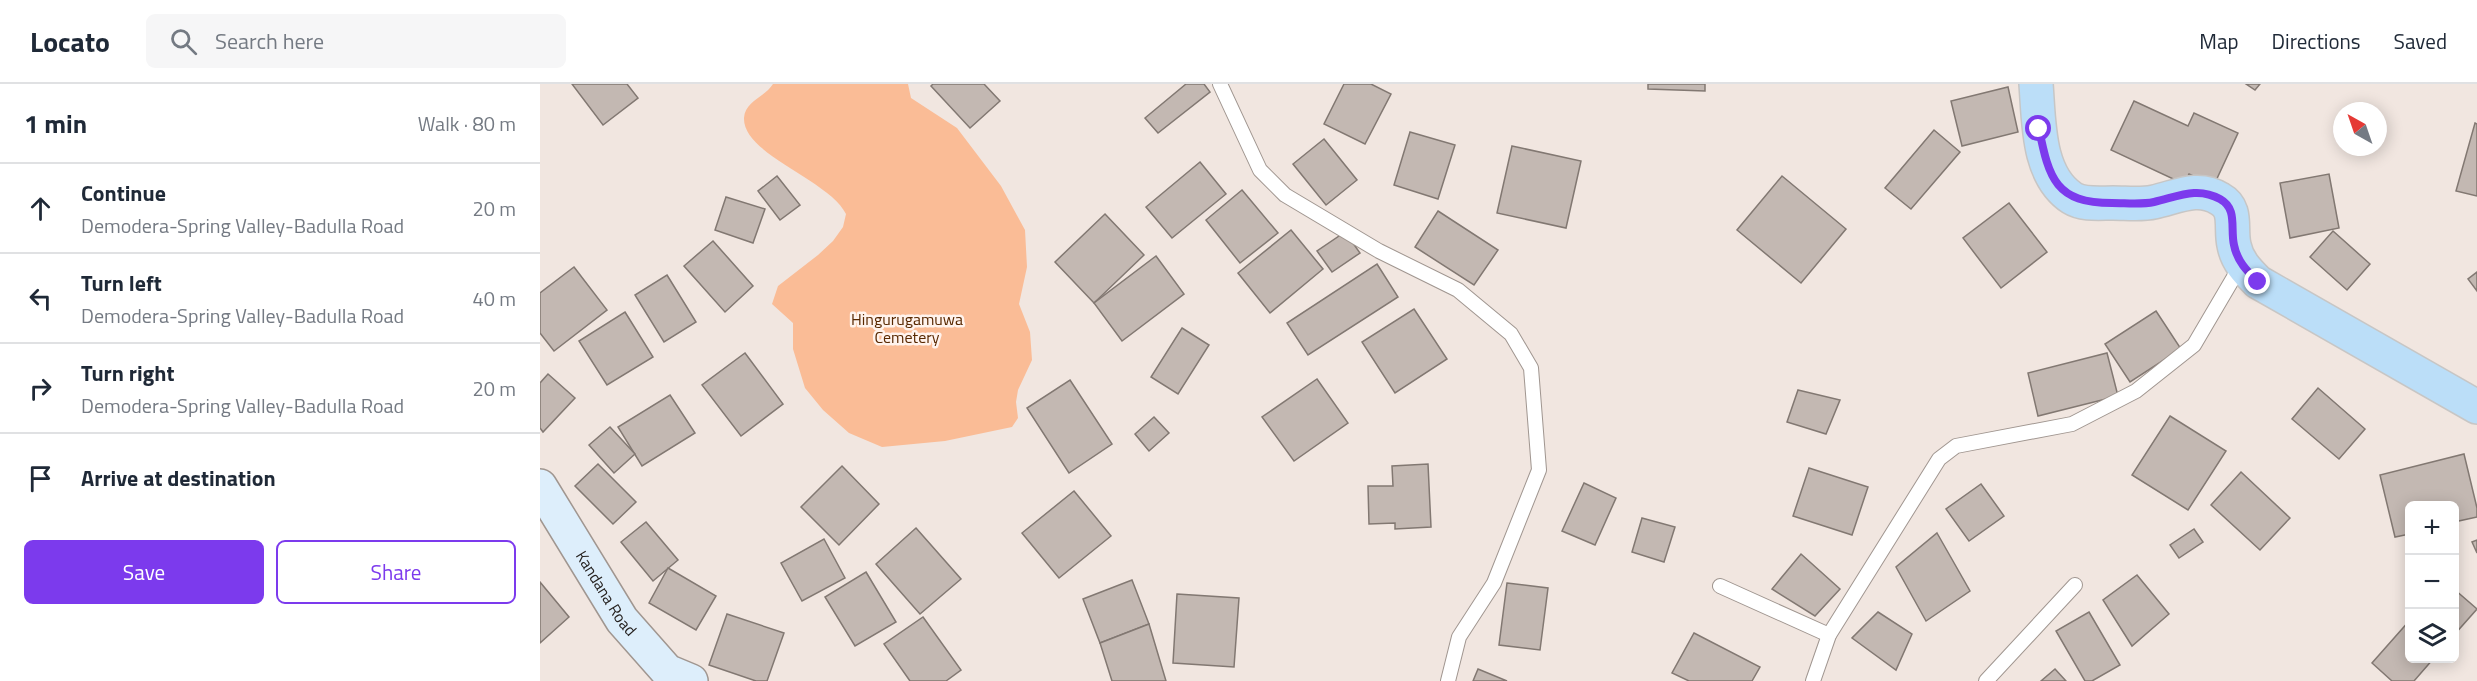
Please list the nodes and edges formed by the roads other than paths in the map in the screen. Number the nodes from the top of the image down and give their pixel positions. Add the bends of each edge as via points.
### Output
1 (1220, 84) edge
2 (2036, 84) edge
3 (2241, 265) junction
4 (2477, 407) edge
5 (540, 486) edge
6 (2075, 585) dead end
7 (1720, 586) dead end
8 (1829, 635) junction
9 (691, 681) edge
10 (1448, 681) edge
11 (1813, 681) edge
12 (1986, 681) edge

1 - 10 lane via 1260,170 1285,195 1379,251 1458,290 1511,334 1531,368 1539,470 1494,583 1459,637
2 - 3 main road via 2045,160 2058,185 2074,199 2092,203 2151,203 2194,191 2213,195 2232,212 2234,244
3 - 4 main road via 2258,282
3 - 8 lane via 2194,345 2136,392 2073,424 1956,446 1940,459
5 - 9 street, Kandana Road via 621,620 667,671
6 - 12 lane
7 - 8 lane
8 - 11 lane

